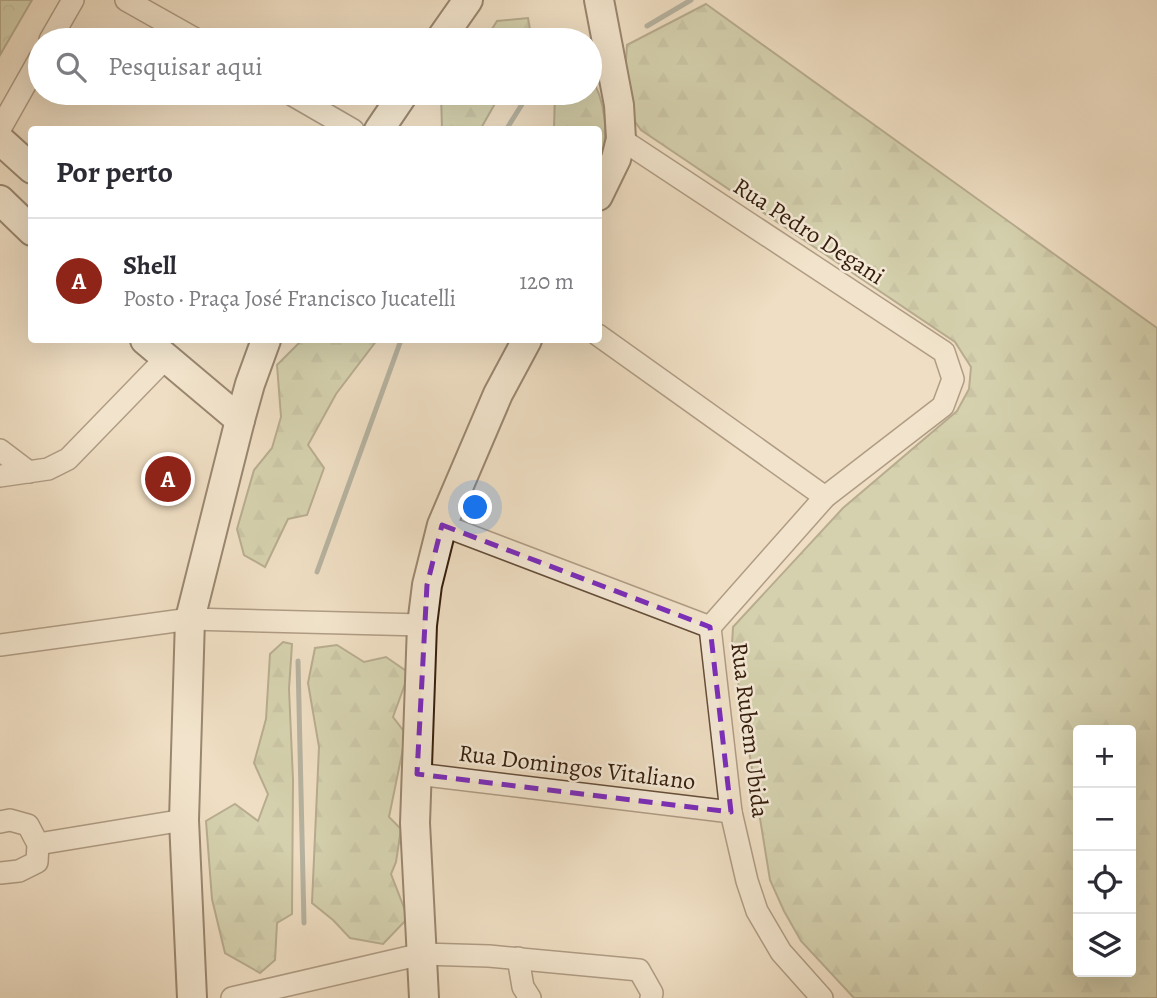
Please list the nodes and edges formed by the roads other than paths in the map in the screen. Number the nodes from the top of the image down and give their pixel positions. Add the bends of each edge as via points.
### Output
1 (73, 0) edge
2 (126, 0) edge
3 (468, 0) edge
4 (599, 0) edge
5 (57, 28) edge
6 (176, 28) edge
7 (448, 28) edge
8 (28, 79) edge
9 (310, 105) edge
10 (396, 105) edge
11 (346, 126) edge
12 (382, 126) edge
13 (0, 129) edge
14 (621, 139) junction
15 (0, 140) edge
16 (28, 165) edge
17 (602, 189) edge
18 (0, 200) edge
19 (28, 227) edge
20 (602, 338) edge
21 (265, 343) edge
22 (525, 343) edge
23 (155, 349) edge
24 (953, 379) joint
25 (240, 421) junction
26 (0, 450) edge
27 (29, 472) junction
28 (0, 476) edge
29 (825, 497) junction
30 (442, 525) junction
31 (190, 619) junction
32 (422, 625) junction
33 (710, 627) junction
34 (0, 645) edge
35 (417, 774) junction
36 (731, 812) junction
37 (184, 820) junction
38 (0, 822) edge
39 (38, 844) junction
40 (0, 873) edge
41 (422, 954) junction
42 (518, 958) junction
43 (192, 998) edge
44 (232, 998) edge
45 (424, 998) edge
46 (530, 998) edge
47 (651, 998) edge
48 (822, 998) edge

1 - 5 street
2 - 6 street
3 - 7 main road
4 - 14 main road
8 - 13 street
9 - 11 street
10 - 12 main road
14 - 17 main road
14 - 24 street, Rua Pedro Degani via 944,352
15 - 16 main road
18 - 19 main road
20 - 29 street
21 - 25 main road
22 - 30 main road via 498,394
23 - 25 main road
23 - 27 street via 68,459
24 - 29 street, Rua Rubem Ubida via 943,406
25 - 31 main road
26 - 27 street
27 - 28 street
29 - 33 street, Rua Rubem Ubida
30 - 32 main road
30 - 33 street
31 - 32 street
31 - 34 street
31 - 37 main road
32 - 35 main road
33 - 36 street, Rua Rubem Ubida
35 - 36 street, Rua Domingos Vitaliano
35 - 41 main road
36 - 48 street, Rua Rubem Ubida via 757,911 781,952
37 - 39 street
37 - 43 main road
38 - 39 street via 28,825
39 - 40 street via 37,862
41 - 42 street
41 - 44 street
41 - 45 main road
42 - 46 street via 523,987
42 - 47 street via 639,970

